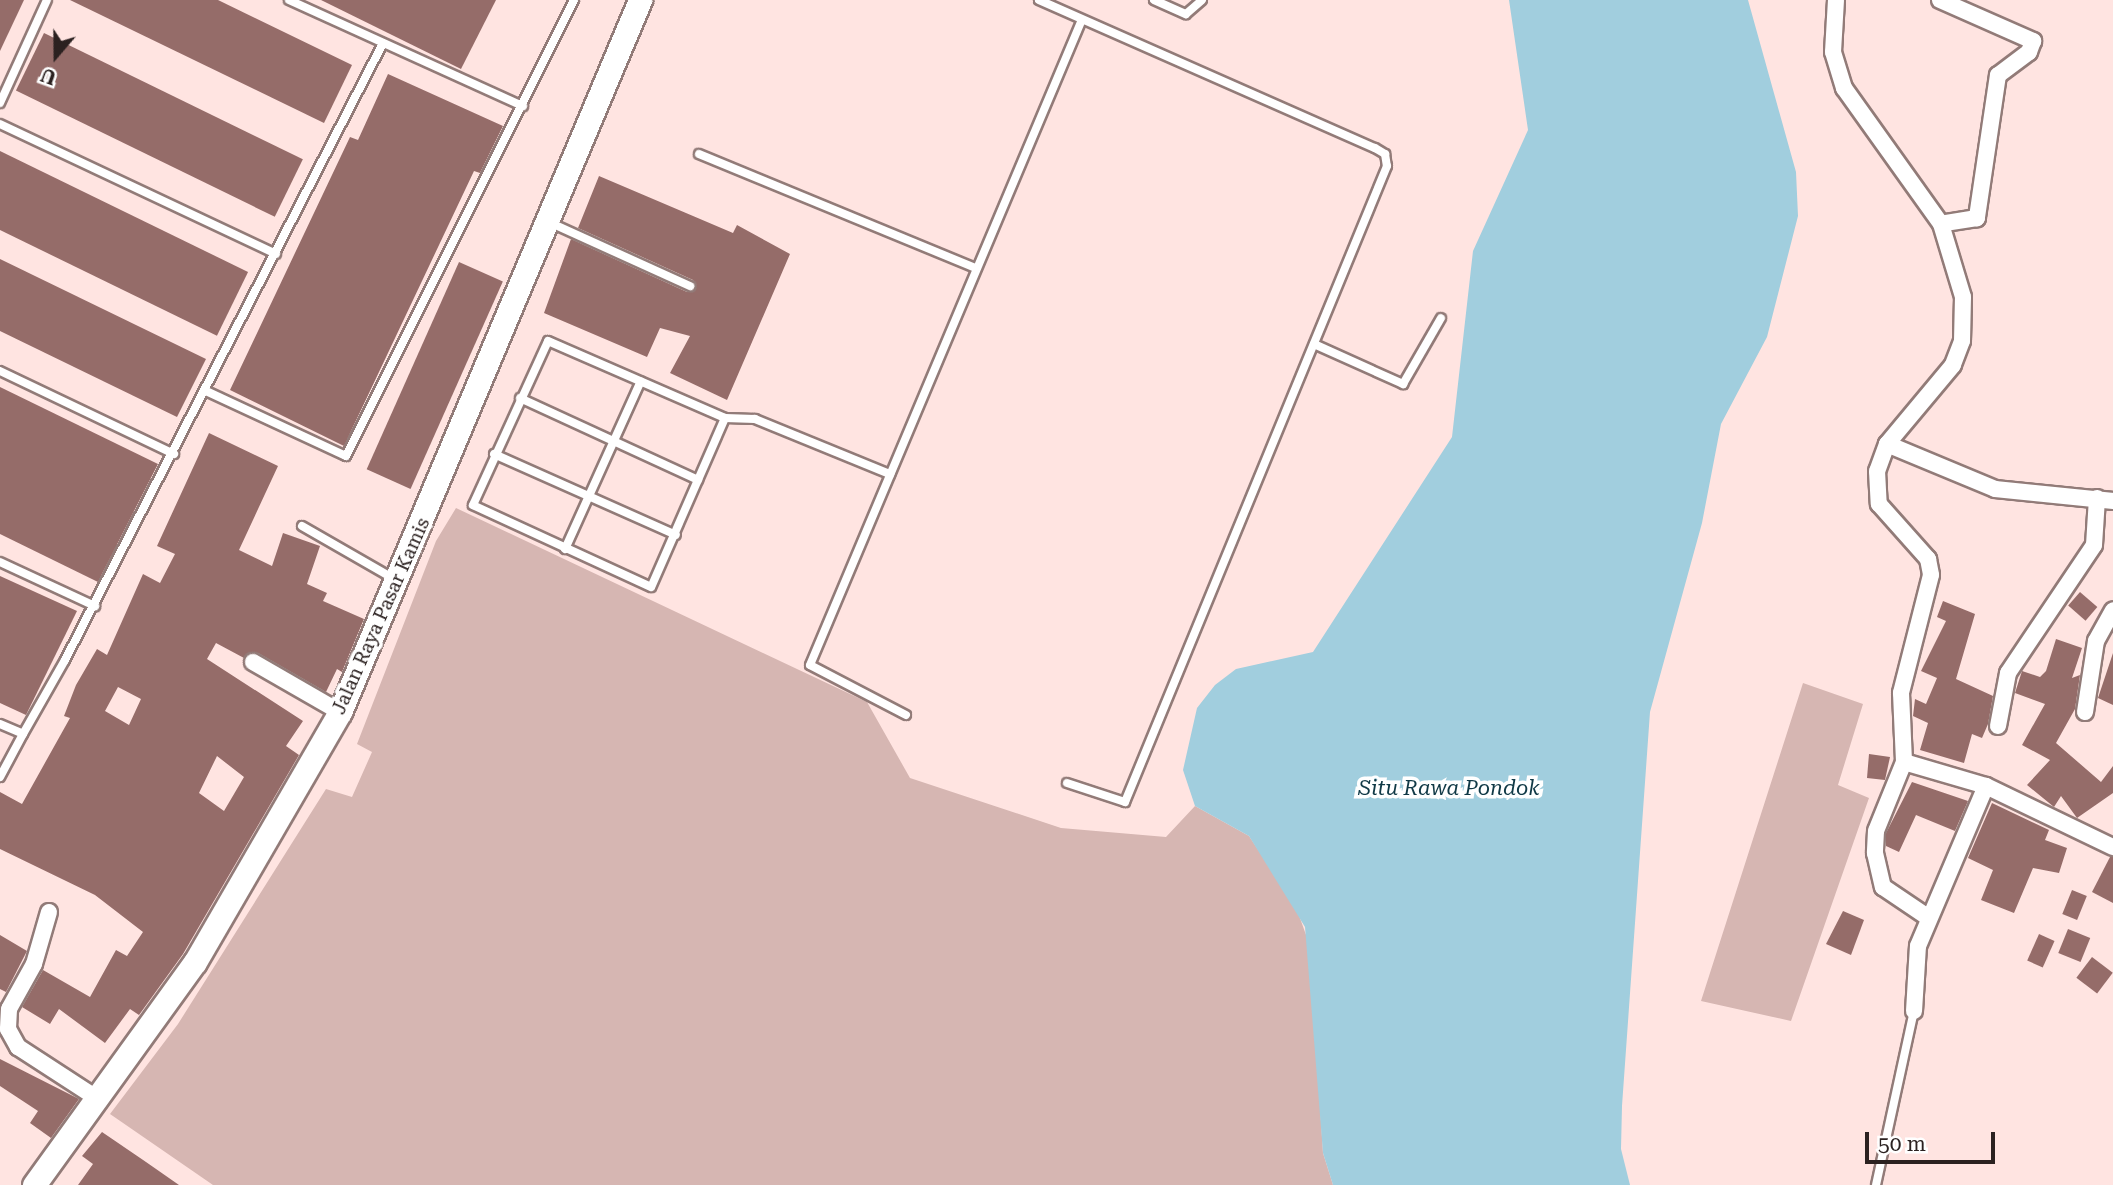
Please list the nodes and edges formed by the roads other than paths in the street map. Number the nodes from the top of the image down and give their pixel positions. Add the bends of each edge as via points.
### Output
1 (47, 0) edge
2 (289, 0) edge
3 (574, 0) edge
4 (640, 0) edge
5 (1039, 0) edge
6 (1154, 0) edge
7 (1202, 0) edge
8 (1836, 0) edge
9 (1940, 0) edge
10 (1081, 22) junction
11 (383, 43) junction
12 (0, 103) edge
13 (523, 106) junction
14 (0, 124) edge
15 (699, 154) dead end
16 (551, 223) junction
17 (1941, 224) junction
18 (276, 254) junction
19 (975, 268) junction
20 (690, 286) dead end
21 (1441, 318) dead end
22 (1314, 344) junction
23 (0, 371) edge
24 (641, 381) junction
25 (205, 391) junction
26 (520, 398) junction
27 (725, 418) junction
28 (613, 442) junction
29 (1887, 444) junction
30 (174, 454) junction
31 (494, 454) junction
32 (890, 474) junction
33 (698, 480) junction
34 (588, 496) junction
35 (2105, 499) edge
36 (302, 526) dead end
37 (676, 535) junction
38 (565, 549) junction
39 (0, 562) edge
40 (397, 581) junction
41 (95, 606) junction
42 (2113, 611) edge
43 (253, 662) dead end
44 (340, 712) junction
45 (2085, 712) dead end
46 (906, 715) dead end
47 (0, 724) edge
48 (1998, 726) dead end
49 (23, 734) junction
50 (1904, 762) junction
51 (0, 777) edge
52 (1067, 783) dead end
53 (1986, 786) junction
54 (2113, 847) edge
55 (49, 912) dead end
56 (1929, 918) junction
57 (1914, 1011) joint
58 (95, 1097) junction
59 (34, 1185) edge
60 (1876, 1185) edge

1 - 12 lane
2 - 11 lane
3 - 13 lane
4 - 16 main road, Jalan Raya Pasar Kamis
5 - 10 lane
6 - 7 lane via 1186,14
8 - 17 street via 1833,51 1844,88
9 - 17 street via 2033,41 2029,52 1998,75 1977,218
10 - 19 lane
10 - 22 lane via 1385,154 1387,166
11 - 13 lane
11 - 18 lane
13 - 25 lane via 346,456
14 - 18 lane
15 - 19 lane
16 - 20 lane
16 - 40 main road, Jalan Raya Pasar Kamis
17 - 29 street via 1963,297 1962,341 1952,365
18 - 25 lane
19 - 32 lane
21 - 22 lane via 1403,384
22 - 52 lane via 1125,802
23 - 30 lane
24 - 26 lane via 548,341
24 - 27 lane
24 - 28 lane
25 - 30 lane
26 - 28 lane
26 - 31 lane
27 - 32 lane via 755,419
27 - 33 lane
28 - 33 lane
28 - 34 lane
29 - 35 street via 1995,489
29 - 50 street via 1877,471 1879,504 1928,559 1931,575 1901,693
30 - 41 lane
31 - 34 lane
31 - 38 lane via 473,505
32 - 46 lane via 810,664
33 - 37 lane
34 - 37 lane
34 - 38 lane
35 - 48 street via 2094,545 2011,667
36 - 40 lane
37 - 38 lane via 651,587
39 - 41 lane
40 - 44 main road, Jalan Raya Pasar Kamis
41 - 49 lane
42 - 45 street via 2096,641
43 - 44 street
44 - 58 main road, Jalan Raya Pasar Kamis via 195,962
47 - 49 lane
49 - 51 lane
50 - 53 street
50 - 56 street via 1876,831 1878,876 1891,896
53 - 54 street
53 - 56 street
55 - 58 street via 34,964 9,1009 8,1029 18,1047
56 - 57 street via 1916,954
57 - 60 lane
58 - 59 main road, Jalan Raya Pasar Kamis

